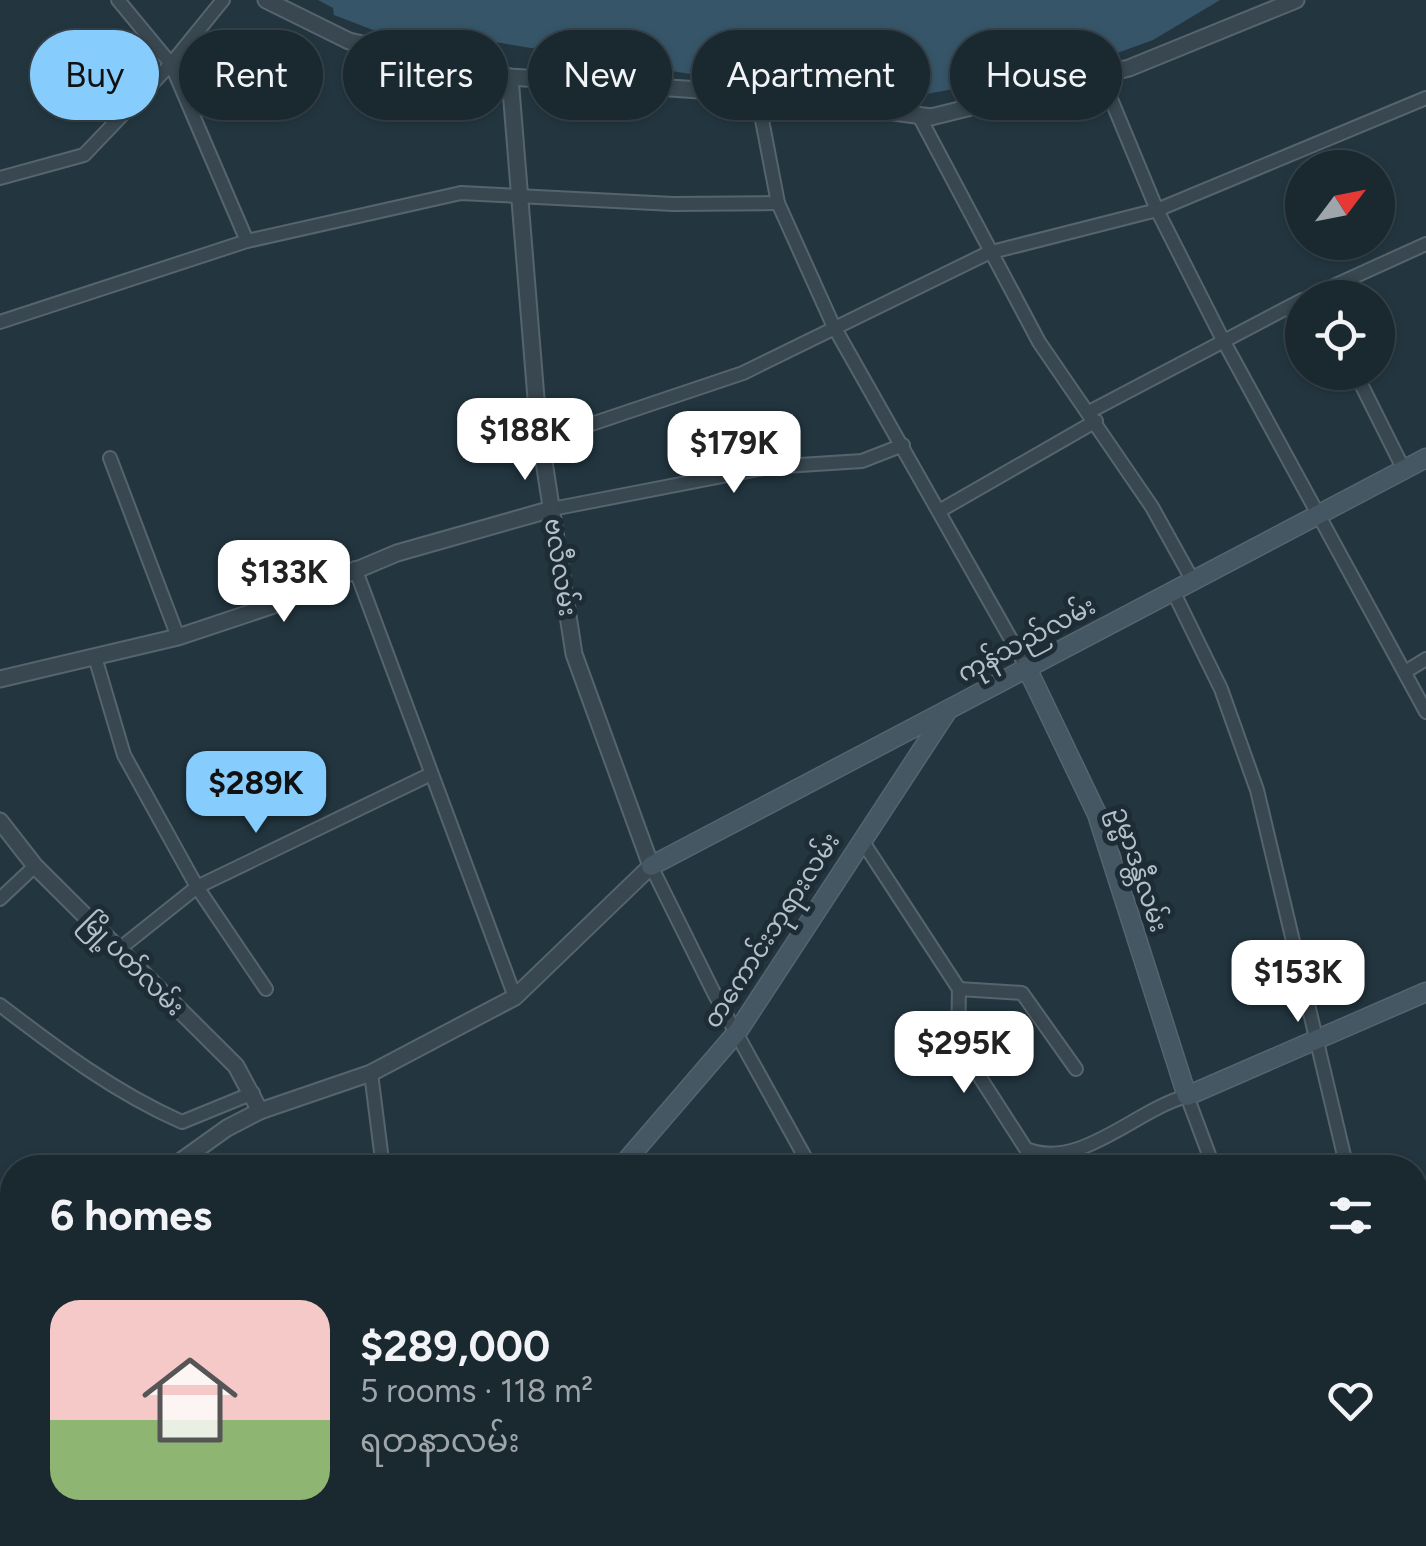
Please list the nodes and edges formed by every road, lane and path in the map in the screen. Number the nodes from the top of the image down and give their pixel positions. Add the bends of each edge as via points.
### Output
1 (118, 0) edge
2 (223, 0) edge
3 (266, 0) edge
4 (1296, 0) edge
5 (171, 64) junction
6 (1122, 70) edge
7 (510, 77) junction
8 (692, 90) edge
9 (1426, 98) edge
10 (762, 120) edge
11 (921, 120) edge
12 (1120, 120) edge
13 (0, 178) edge
14 (519, 197) junction
15 (778, 203) junction
16 (1157, 210) junction
17 (247, 241) junction
18 (1426, 244) edge
19 (988, 253) junction
20 (1347, 280) edge
21 (1285, 309) edge
22 (0, 322) edge
23 (833, 325) junction
24 (1223, 340) junction
25 (1364, 390) edge
26 (1092, 417) junction
27 (541, 441) junction
28 (903, 445) junction
29 (110, 458) dead end
30 (1426, 458) edge
31 (1404, 470) junction
32 (552, 509) junction
33 (941, 510) junction
34 (1319, 517) junction
35 (355, 568) junction
36 (1193, 581) junction
37 (1173, 591) junction
38 (178, 638) junction
39 (95, 656) junction
40 (1426, 659) edge
41 (1026, 666) junction
42 (1405, 672) junction
43 (0, 679) edge
44 (950, 708) junction
45 (1426, 712) edge
46 (429, 775) junction
47 (0, 822) edge
48 (861, 839) junction
49 (34, 866) junction
50 (650, 866) junction
51 (198, 887) junction
52 (0, 900) edge
53 (118, 950) junction
54 (266, 989) dead end
55 (959, 989) junction
56 (1426, 992) edge
57 (515, 997) junction
58 (1, 1007) edge
59 (738, 1030) junction
60 (1320, 1042) junction
61 (1076, 1069) dead end
62 (371, 1073) junction
63 (252, 1093) junction
64 (1187, 1096) junction
65 (260, 1111) junction
66 (189, 1155) edge
67 (381, 1155) edge
68 (631, 1155) edge
69 (804, 1155) edge
70 (1041, 1155) edge
71 (1056, 1155) edge
72 (1209, 1155) edge
73 (1344, 1155) edge

1 - 5 street
2 - 5 street
3 - 7 street via 349,42
4 - 6 street
5 - 13 street via 84,155
5 - 17 street
7 - 8 street
7 - 14 street, ဗလီလမ်း
9 - 16 street
10 - 15 street
11 - 19 street
12 - 16 street
14 - 15 street
14 - 17 street via 461,193
14 - 27 street, ဗလီလမ်း
15 - 23 street
16 - 19 street
16 - 24 street
17 - 22 street
18 - 20 street
19 - 23 street
19 - 26 street
21 - 24 street
23 - 27 street via 742,373
23 - 28 street
24 - 26 street
24 - 34 street
25 - 31 street
26 - 33 street
26 - 36 street
27 - 32 street, ဗလီလမ်း
28 - 32 street via 862,461 768,467
28 - 33 street
29 - 38 street
30 - 31 main road, ကုန်သည်လမ်း
31 - 34 main road, ကုန်သည်လမ်း
32 - 35 street
32 - 50 street, ဗလီလမ်း via 574,654
33 - 41 street
34 - 36 main road, ကုန်သည်လမ်း
34 - 42 street
35 - 38 street
35 - 46 street
36 - 37 main road, ကုန်သည်လမ်း
37 - 41 main road, ကုန်သည်လမ်း
37 - 60 street via 1221,689 1257,790
38 - 39 street
39 - 43 street
39 - 51 street via 124,755
40 - 42 street
41 - 44 main road, ကုန်သည်လမ်း
41 - 64 main road, ဥမ္မာဒန္တီလမ်း via 1097,814
42 - 45 street
44 - 48 main road, တကောင်းဘုရားလမ်း
44 - 50 main road, ကုန်သည်လမ်း
46 - 51 street
46 - 57 street
47 - 49 street, မြို့ပတ်လမ်း
48 - 55 street
48 - 59 main road, တကောင်းဘုရားလမ်း
49 - 52 street
49 - 53 street, မြို့ပတ်လမ်း
50 - 57 street
50 - 59 street
51 - 53 street
51 - 54 street
53 - 63 street, မြို့ပတ်လမ်း via 236,1066
55 - 61 street via 1022,994
55 - 70 street via 958,1042 1026,1149
56 - 60 main road
57 - 62 street
58 - 63 street via 83,1070 182,1122
59 - 68 main road, တကောင်းဘုရားလမ်း
59 - 69 street
60 - 64 main road
60 - 73 street
62 - 65 street
62 - 67 street
63 - 65 street, မြို့ပတ်လမ်း
64 - 71 street
64 - 72 street
65 - 66 street

